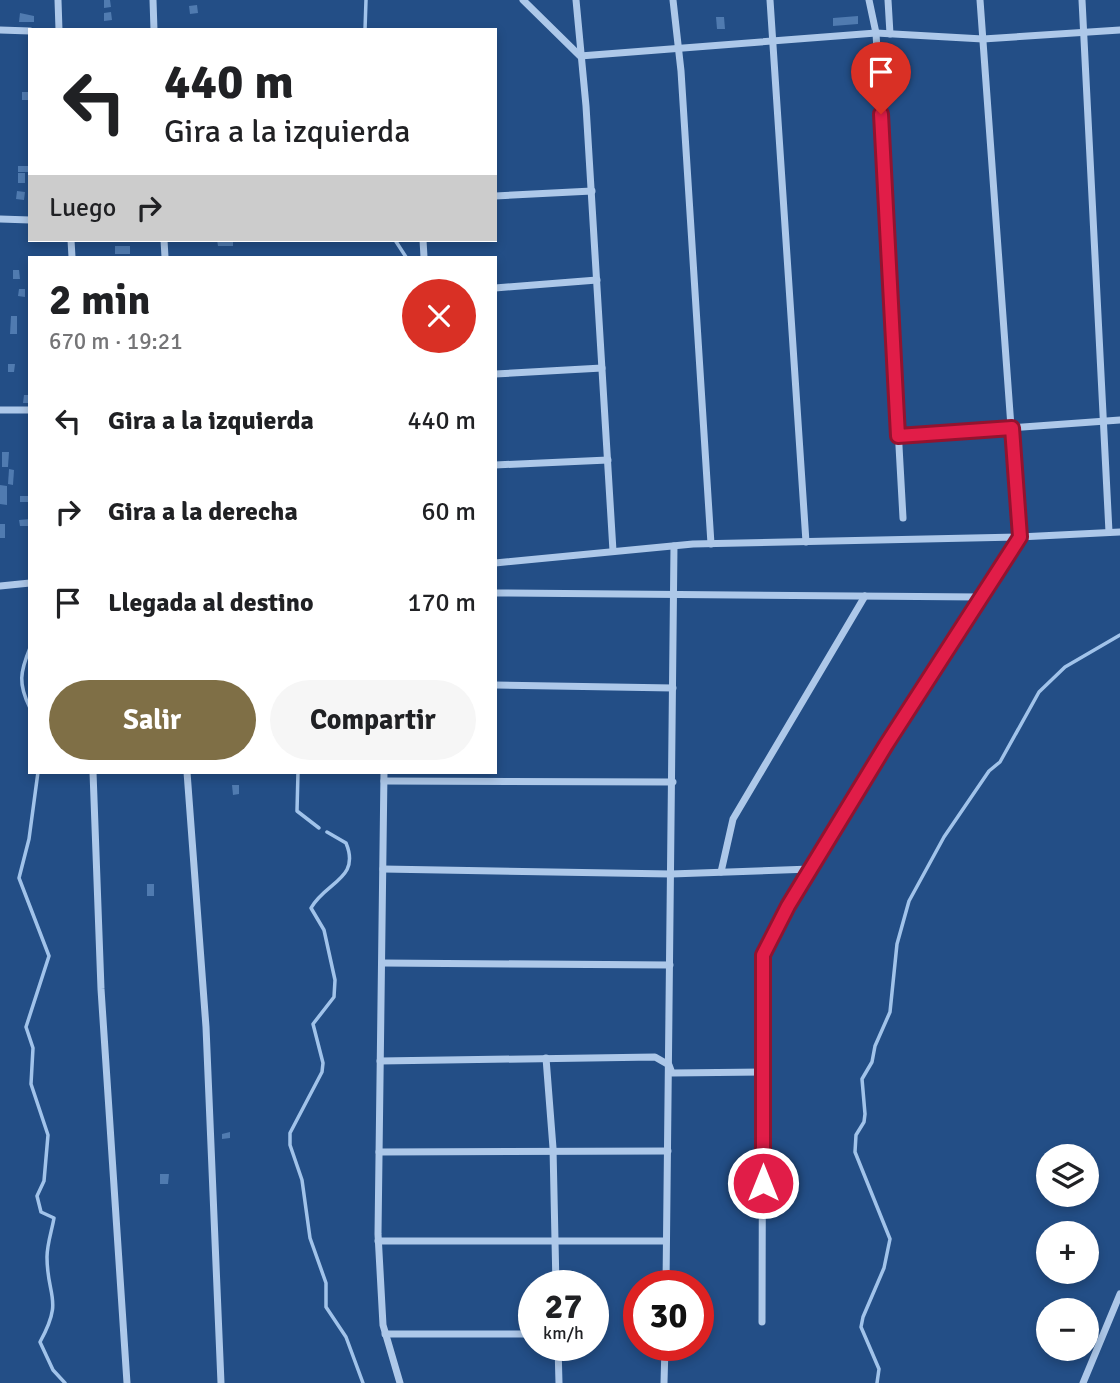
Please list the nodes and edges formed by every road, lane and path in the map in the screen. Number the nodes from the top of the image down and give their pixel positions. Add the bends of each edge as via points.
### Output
1 (58, 0) edge
2 (153, 0) edge
3 (523, 0) edge
4 (576, 0) edge
5 (673, 0) edge
6 (770, 0) edge
7 (869, 0) edge
8 (888, 0) edge
9 (980, 0) edge
10 (1082, 0) edge
11 (60, 28) edge
12 (155, 28) edge
13 (0, 30) edge
14 (1120, 30) edge
15 (28, 31) edge
16 (1084, 32) junction
17 (876, 33) junction
18 (890, 34) junction
19 (983, 39) junction
20 (772, 41) junction
21 (676, 50) junction
22 (580, 56) junction
23 (592, 191) junction
24 (497, 196) edge
25 (0, 219) edge
26 (28, 220) edge
27 (597, 281) junction
28 (497, 288) edge
29 (602, 368) junction
30 (497, 374) edge
31 (0, 410) edge
32 (28, 410) edge
33 (1120, 420) edge
34 (1102, 421) junction
35 (1012, 428) junction
36 (898, 436) junction
37 (608, 460) junction
38 (497, 465) edge
39 (903, 518) dead end
40 (1109, 532) junction
41 (1120, 532) edge
42 (1020, 537) junction
43 (806, 542) junction
44 (711, 544) junction
45 (674, 546) junction
46 (613, 551) junction
47 (497, 563) edge
48 (28, 583) edge
49 (0, 586) edge
50 (497, 593) edge
51 (674, 595) junction
52 (865, 596) junction
53 (980, 597) junction
54 (497, 685) edge
55 (673, 688) junction
56 (93, 774) edge
57 (187, 774) edge
58 (384, 774) edge
59 (384, 781) junction
60 (673, 782) junction
61 (383, 869) junction
62 (811, 869) junction
63 (722, 872) junction
64 (671, 874) junction
65 (382, 964) junction
66 (670, 965) junction
67 (546, 1058) junction
68 (380, 1060) junction
69 (669, 1065) junction
70 (763, 1072) junction
71 (668, 1151) junction
72 (379, 1152) junction
73 (553, 1152) junction
74 (378, 1241) junction
75 (555, 1241) junction
76 (666, 1241) junction
77 (556, 1270) edge
78 (666, 1270) edge
79 (1120, 1294) edge
80 (762, 1322) dead end
81 (385, 1334) junction
82 (518, 1334) edge
83 (558, 1361) edge
84 (665, 1361) edge
85 (127, 1383) edge
86 (221, 1383) edge
87 (400, 1383) edge
88 (559, 1383) edge
89 (664, 1383) edge
90 (1083, 1383) edge

1 - 11 street
2 - 12 street
3 - 22 street
4 - 22 street
5 - 21 street
6 - 20 street
7 - 17 street
8 - 18 street
9 - 19 street
10 - 16 street
13 - 15 street
14 - 16 street
16 - 19 street
16 - 34 street
17 - 18 street
17 - 20 street
17 - 36 street
18 - 19 street
19 - 35 street
20 - 21 street
20 - 43 street
21 - 22 street
21 - 44 street via 681,71
22 - 23 street
23 - 24 street
23 - 27 street
25 - 26 street
27 - 28 street
27 - 29 street
29 - 30 street
29 - 37 street
31 - 32 street
33 - 34 street
34 - 35 street
34 - 40 street
35 - 36 street
35 - 42 street
36 - 39 street
37 - 38 street
37 - 46 street
40 - 41 street
40 - 42 street
42 - 43 street
42 - 53 street
43 - 44 street
44 - 45 street
45 - 46 street
45 - 51 street
46 - 47 street
48 - 49 street
50 - 51 street
51 - 52 street
51 - 55 street
52 - 53 street
52 - 63 street via 733,819
53 - 62 street
54 - 55 street
55 - 60 street
56 - 85 street via 101,989
57 - 86 street via 206,1027
58 - 59 street
59 - 60 street
59 - 61 street
60 - 64 street
61 - 64 street
61 - 65 street
62 - 63 street
62 - 70 street via 763,955
63 - 64 street
64 - 66 street
65 - 66 street
65 - 68 street
66 - 69 street
67 - 68 street
67 - 69 street via 655,1057
67 - 73 street
68 - 72 street
69 - 70 street via 672,1073
69 - 71 street
70 - 80 street
71 - 73 street
71 - 76 street
72 - 73 street
72 - 74 street
73 - 75 street
74 - 75 street
74 - 81 street
75 - 76 street
75 - 77 street
76 - 78 street
79 - 90 street
81 - 82 street
81 - 87 street
83 - 88 street
84 - 89 street

